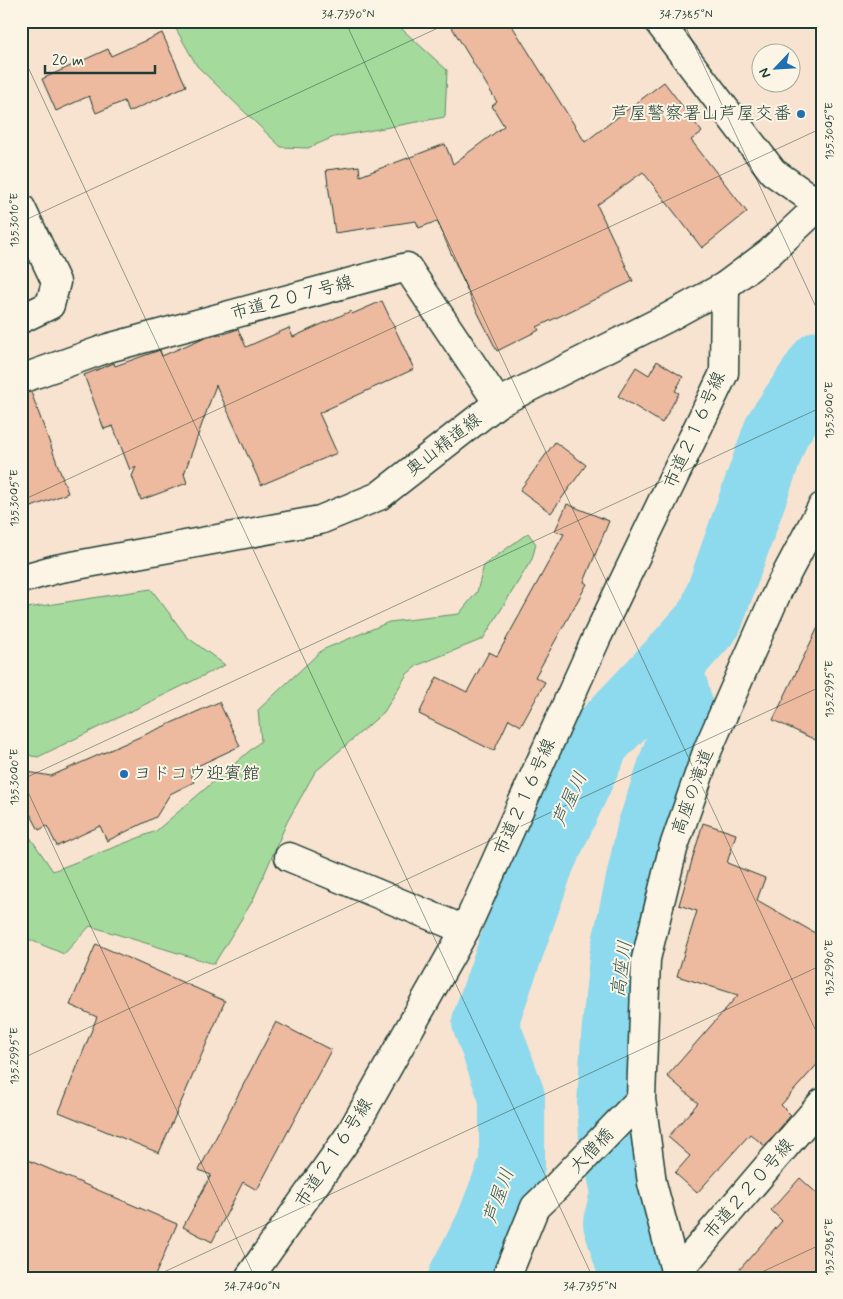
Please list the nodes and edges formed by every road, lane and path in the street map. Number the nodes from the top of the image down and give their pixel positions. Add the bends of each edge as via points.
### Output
1 (658, 21) edge
2 (821, 204) edge
3 (21, 208) edge
4 (725, 286) junction
5 (21, 319) edge
6 (21, 379) edge
7 (498, 404) junction
8 (822, 507) edge
9 (21, 578) edge
10 (289, 857) dead end
11 (465, 930) junction
12 (822, 1103) edge
13 (634, 1106) junction
14 (676, 1276) edge
15 (249, 1278) edge
16 (506, 1278) edge

1 - 2 street via 773,172
2 - 4 street, 奥山精道線 via 768,253
3 - 5 street via 56,282 50,305
4 - 7 street, 奥山精道線
4 - 11 street, 市道２１６号線 via 724,373 596,639
6 - 7 street, 市道２０７号線 via 108,348 407,267
7 - 9 street, 奥山精道線 via 379,496 320,520
8 - 13 street, 高座の滝道 via 779,588 712,740 673,849 646,959
10 - 11 street
11 - 15 street, 市道２１６号線 via 349,1136
12 - 14 street, 市道２２０号線
13 - 14 street, 高座の滝道
13 - 16 street, 大僧橋 via 535,1207

